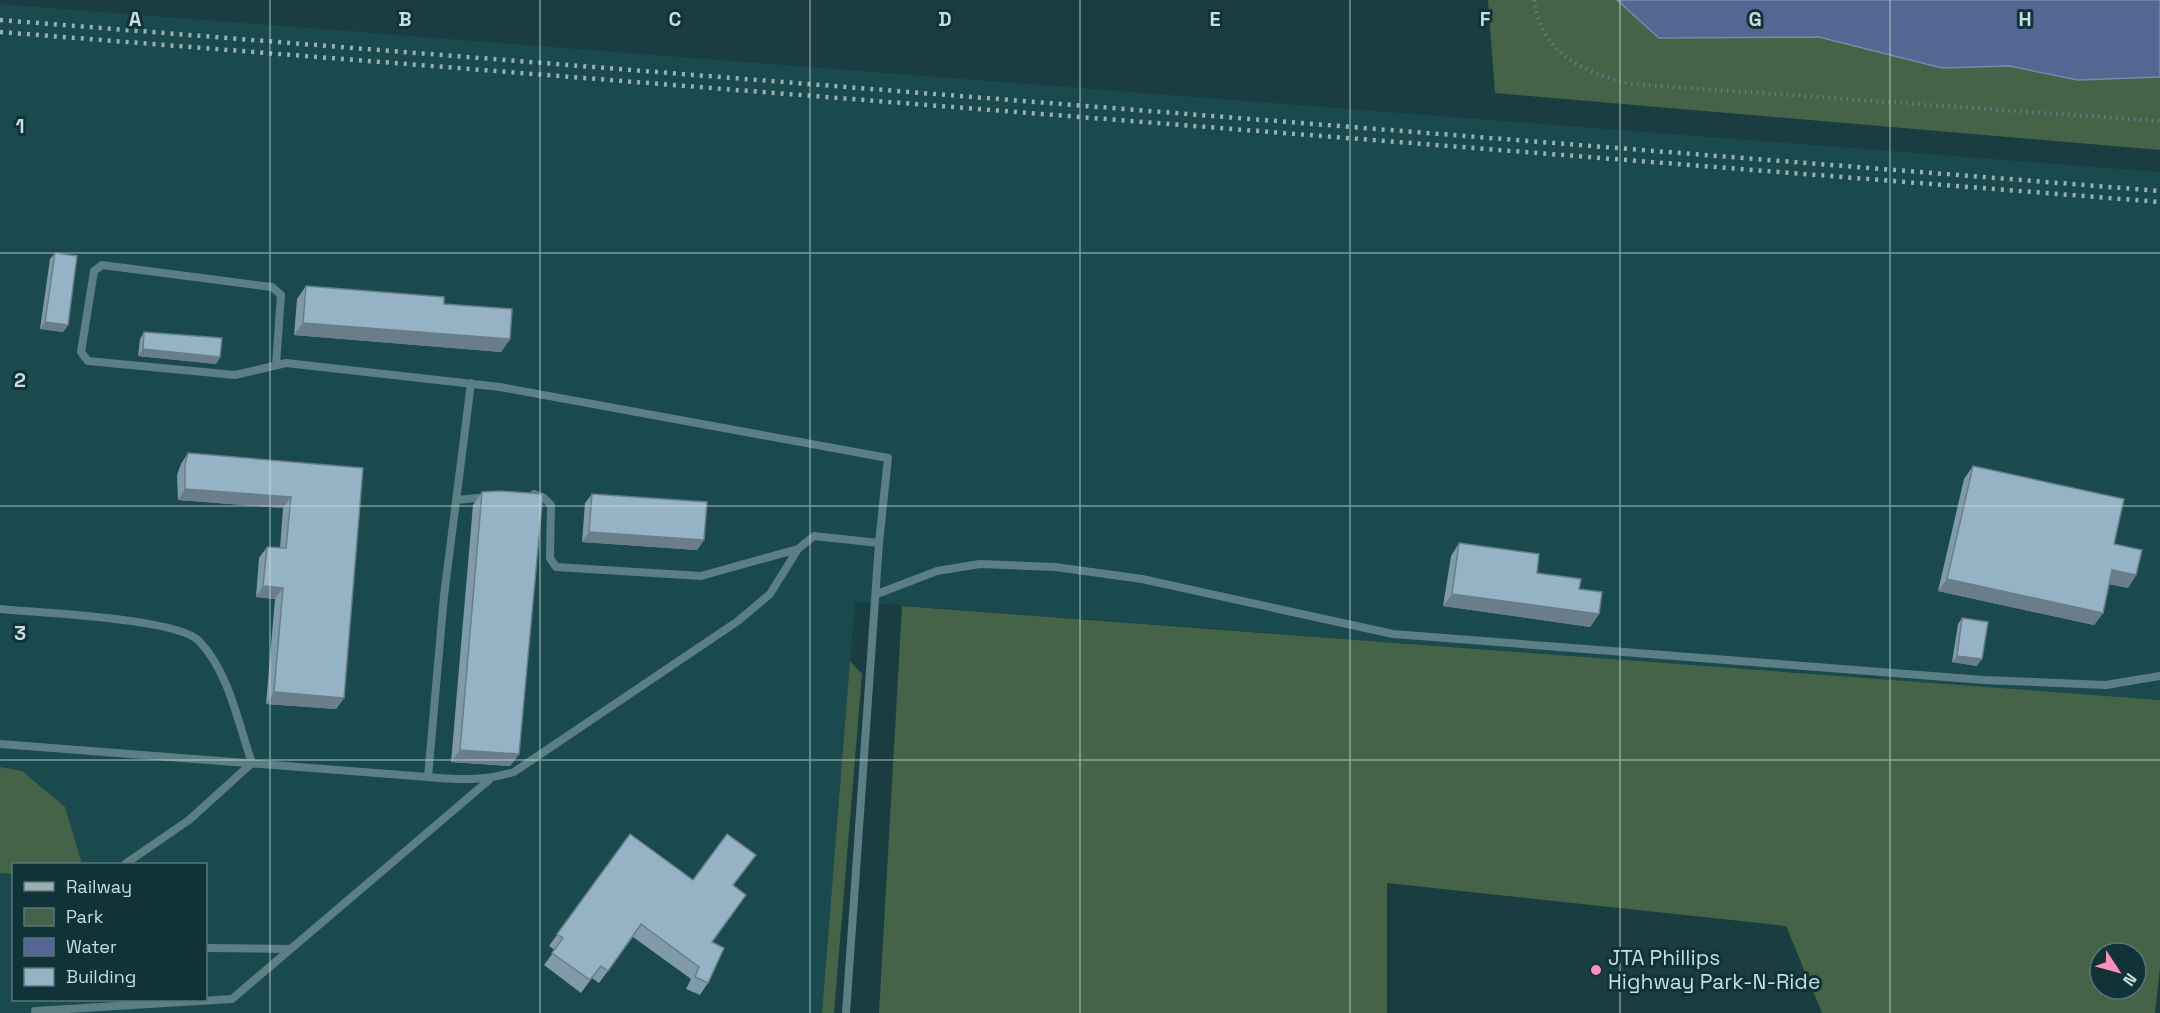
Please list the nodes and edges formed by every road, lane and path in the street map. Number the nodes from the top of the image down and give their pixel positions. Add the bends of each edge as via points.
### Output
1 (1534, 0) edge
2 (2160, 121) edge
3 (276, 365) junction
4 (471, 383) junction
5 (521, 494) edge
6 (499, 496) edge
7 (456, 500) junction
8 (879, 543) junction
9 (798, 549) junction
10 (877, 594) junction
11 (0, 609) edge
12 (2160, 676) edge
13 (0, 744) edge
14 (252, 763) junction
15 (428, 777) junction
16 (489, 779) junction
17 (125, 863) edge
18 (207, 948) edge
19 (290, 950) junction
20 (199, 1001) edge
21 (207, 1001) edge
22 (35, 1011) dead end
23 (846, 1013) edge

1 - 2 path via 1550,42 1567,59 1594,74 1631,84
3 - 3 lane via 235,375 88,361 81,352 94,271 102,265 272,287 281,295
3 - 4 lane
4 - 7 lane
4 - 8 lane via 888,458
5 - 9 lane via 532,493 550,505 550,558 556,567 701,576
6 - 7 lane
7 - 15 lane
8 - 9 lane via 814,536
8 - 10 lane
9 - 16 lane via 770,594 738,621 514,772
10 - 12 lane via 958,567 1056,567 1153,581 1394,634 1984,681 2106,685
10 - 23 lane
11 - 14 lane via 167,626 198,639 220,670
13 - 14 lane
14 - 15 lane
14 - 17 lane via 189,820
15 - 16 lane
16 - 19 lane
18 - 19 lane
19 - 21 lane via 232,999
20 - 22 lane

